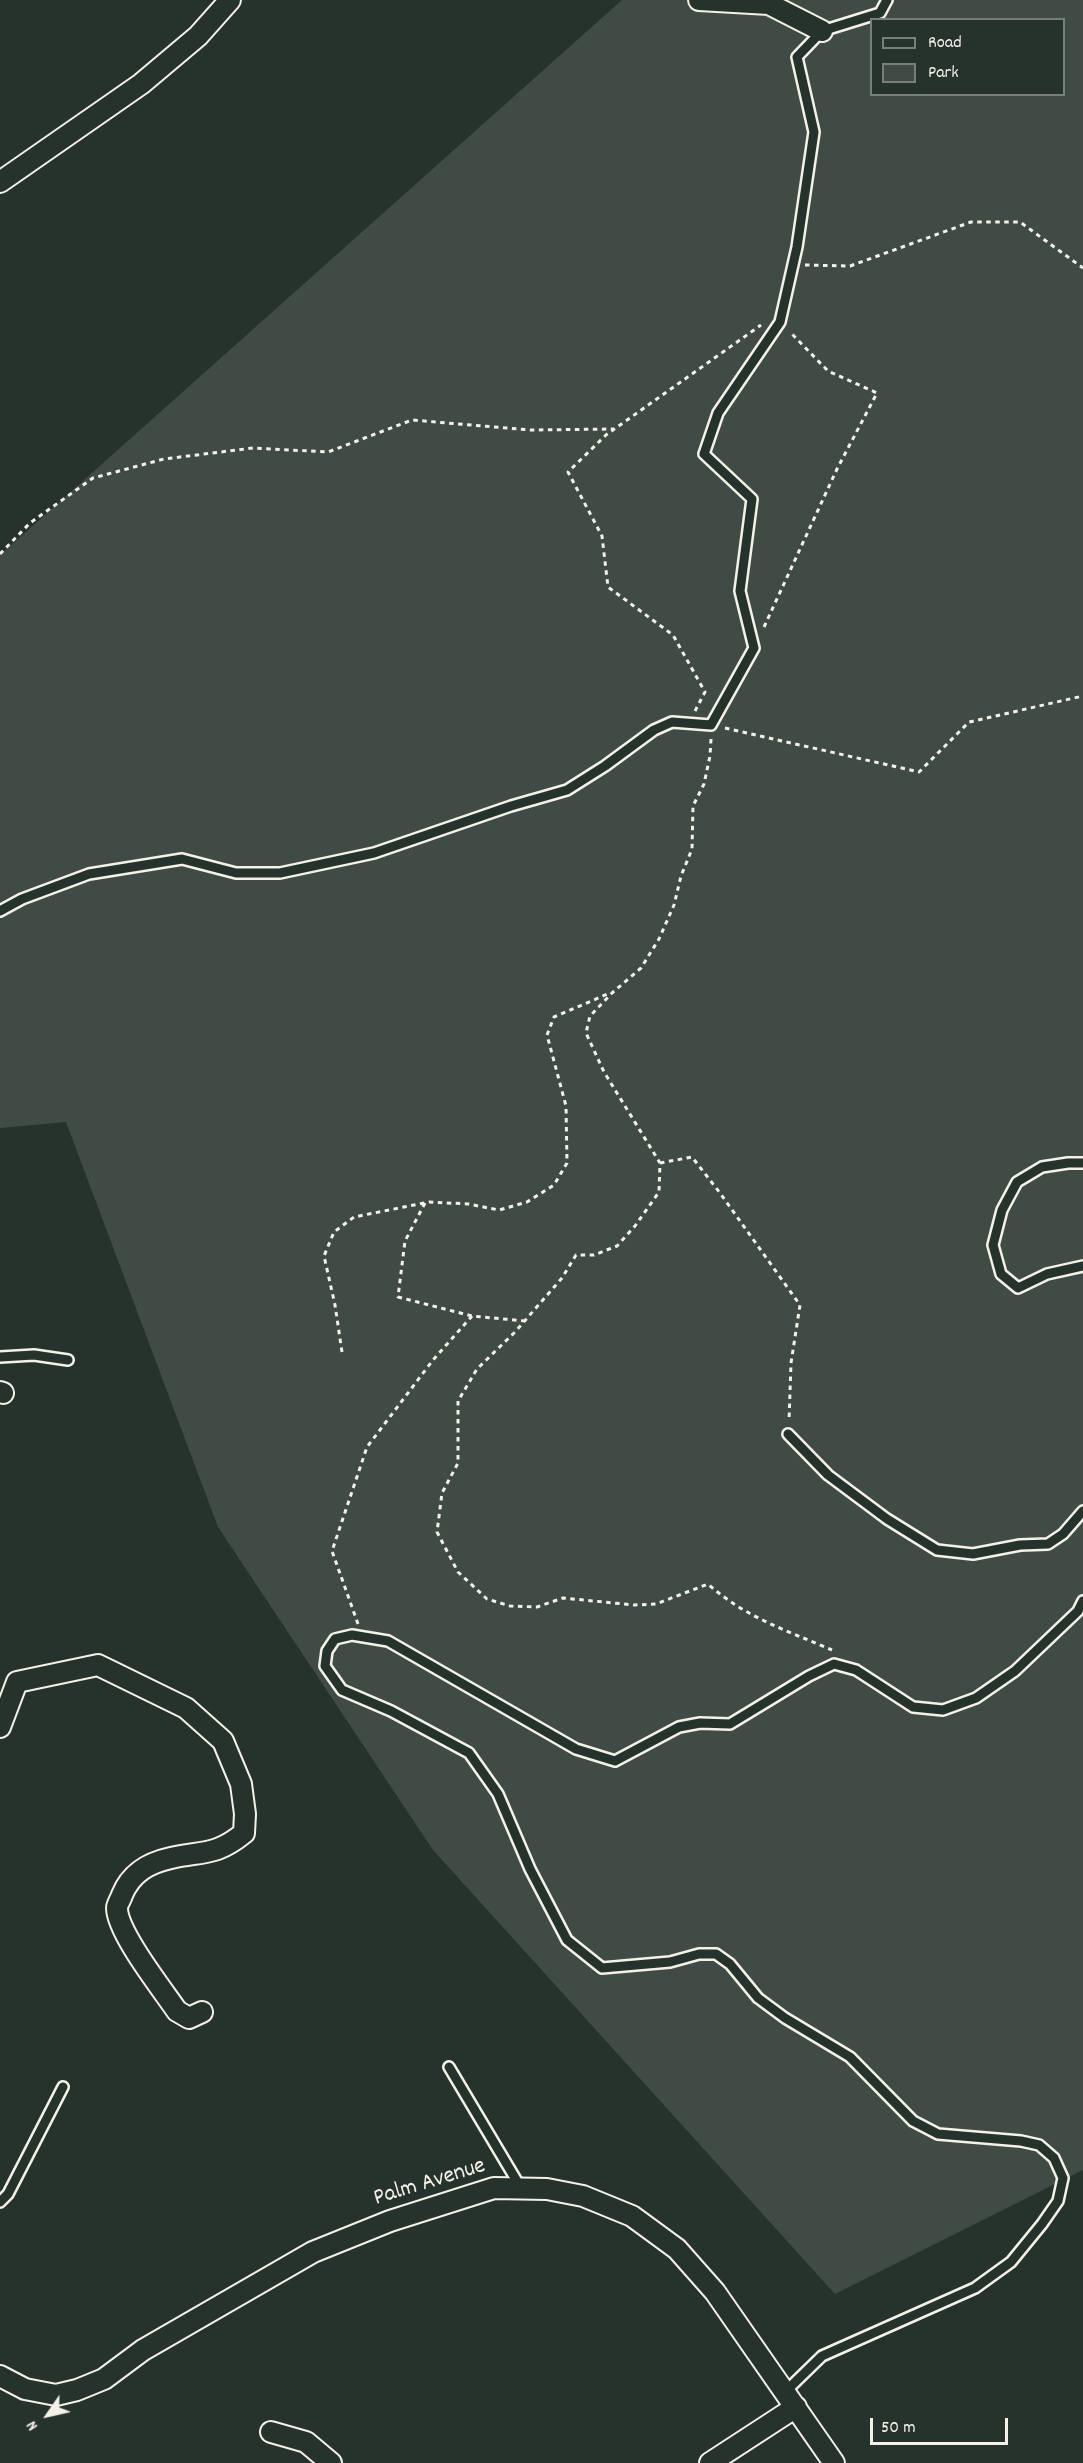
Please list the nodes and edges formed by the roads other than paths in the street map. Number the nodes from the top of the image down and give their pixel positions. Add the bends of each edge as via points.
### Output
1 (230, 0) edge
2 (699, 0) edge
3 (887, 0) edge
4 (822, 31) junction
5 (0, 182) edge
6 (0, 911) edge
7 (1083, 1163) edge
8 (1083, 1266) edge
9 (0, 1357) edge
10 (68, 1360) dead end
11 (788, 1434) road end
12 (1083, 1511) edge
13 (1083, 1601) edge
14 (0, 1727) edge
15 (202, 2012) dead end
16 (449, 2067) dead end
17 (63, 2087) dead end
18 (521, 2188) junction
19 (0, 2202) edge
20 (0, 2376) edge
21 (790, 2399) junction
22 (271, 2432) dead end
23 (331, 2463) edge
24 (710, 2463) edge
25 (834, 2463) edge

1 - 5 street via 198,36 141,84
2 - 4 street via 769,4
3 - 4 lane via 880,13
4 - 6 lane via 796,57 814,132 780,322 718,413 704,454 752,499 740,591 754,648 711,725 672,722 654,730 567,790 374,854 280,873 236,873 182,859 89,874
7 - 8 lane via 1042,1167 1017,1182 1002,1210 993,1245 1001,1274 1018,1288 1047,1274
9 - 10 lane via 34,1355
11 - 12 lane via 828,1475 937,1550 973,1554 1048,1544 1063,1534
13 - 21 lane via 1078,1611 1015,1671 976,1698 943,1710 913,1707 856,1670 834,1664 730,1724 679,1727 615,1761 576,1749 388,1641 352,1635 335,1639 327,1651 325,1666 342,1690 469,1753 498,1794 530,1869 567,1940 602,1968 716,1954 730,1964 758,1998 850,2057 913,2121 938,2134 1039,2145 1054,2158 1063,2178 1058,2201 1011,2262 975,2288 822,2356
14 - 15 street via 17,1682 98,1665 186,1707 223,1741 241,1784 243,1833 227,1847 145,1866 127,1883 117,1907 123,1931 177,2011 189,2018
16 - 18 lane
17 - 19 lane via 8,2194
18 - 20 street, Palm Avenue via 494,2188 390,2221 313,2252 143,2350 104,2379 77,2390 56,2395 25,2389
18 - 21 street, Palm Avenue via 583,2196 632,2216 677,2249 715,2292
21 - 24 street
21 - 25 street, Palm Avenue
22 - 23 street via 306,2442

